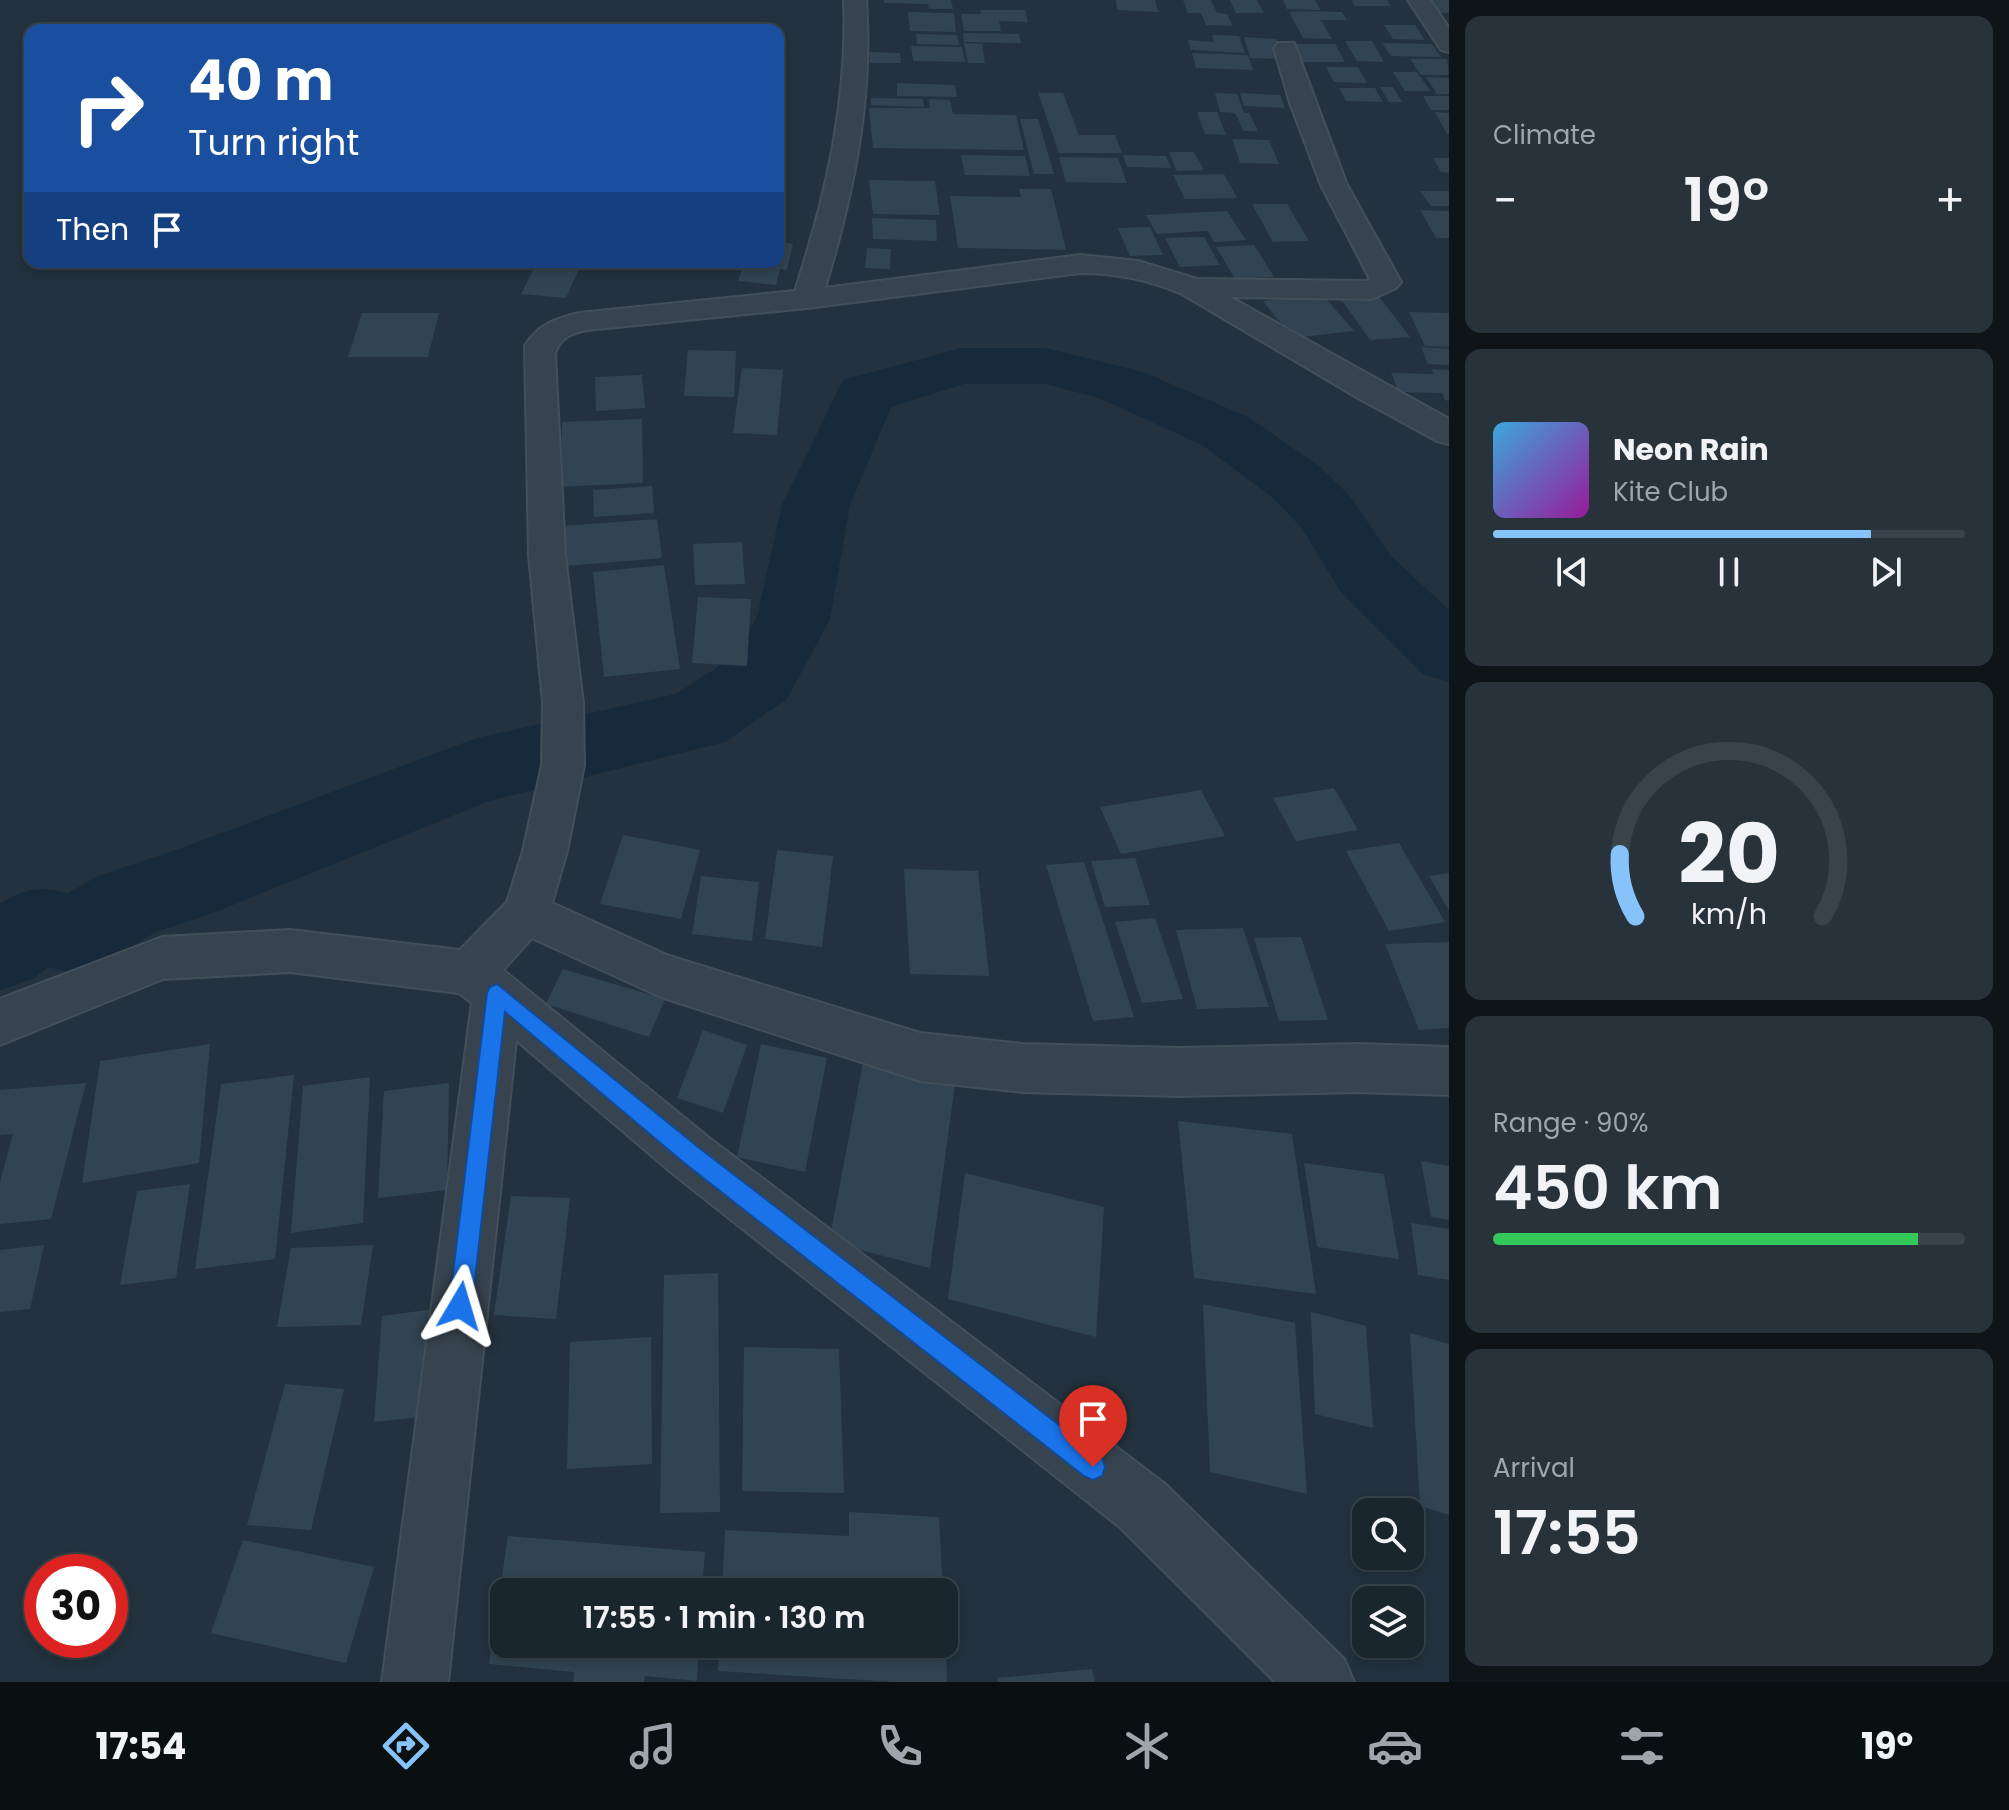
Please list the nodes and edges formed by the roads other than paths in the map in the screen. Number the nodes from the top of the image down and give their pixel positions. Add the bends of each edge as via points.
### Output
1 (855, 0) edge
2 (1419, 0) edge
3 (1449, 45) edge
4 (1286, 48) dead end
5 (1192, 288) junction
6 (807, 299) junction
7 (1449, 433) edge
8 (526, 913) junction
9 (483, 983) junction
10 (0, 1022) edge
11 (1449, 1071) edge
12 (415, 1682) edge
13 (1321, 1682) edge

1 - 6 street via 858,74 831,226
2 - 3 street
4 - 5 street via 1334,185 1386,282 1372,290
5 - 6 street via 1162,274 1080,264
5 - 7 street
6 - 8 street via 577,323 553,331 540,344 547,555 563,703 563,765
8 - 9 street
8 - 11 street via 661,975 920,1057 1022,1068
9 - 10 street via 290,951 162,958
9 - 12 street
9 - 13 street via 690,1155 1143,1506

